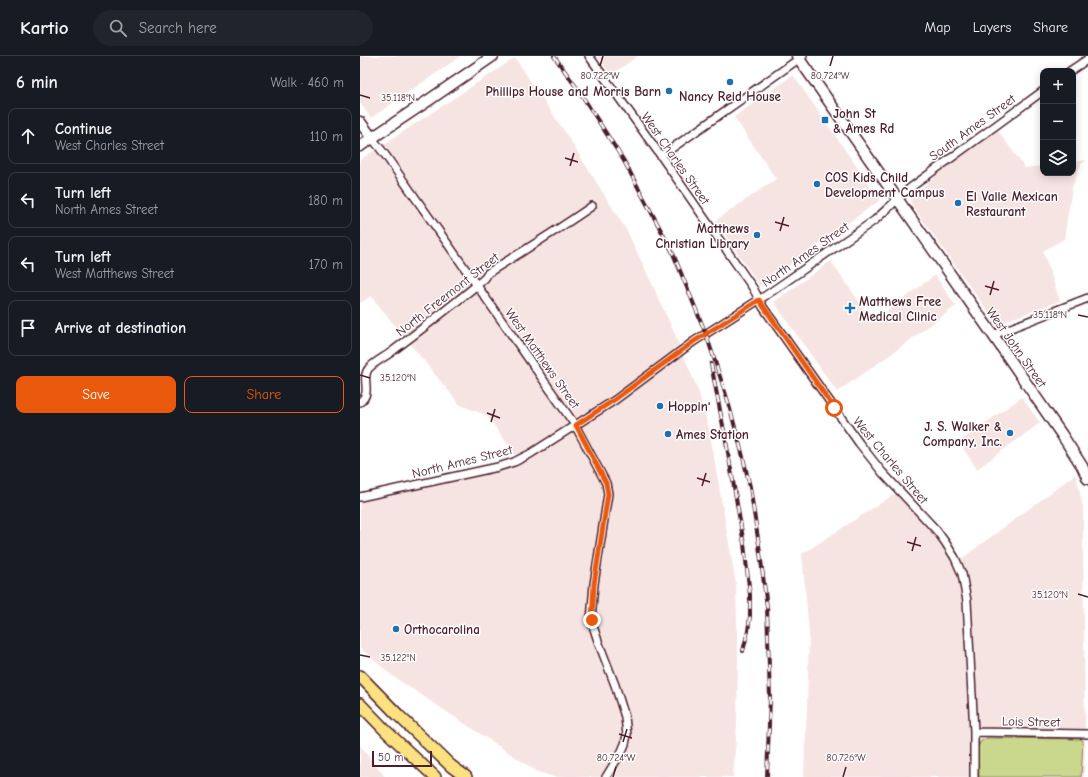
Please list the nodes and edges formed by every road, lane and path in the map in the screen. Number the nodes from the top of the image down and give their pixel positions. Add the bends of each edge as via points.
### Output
1 (493, 56) edge
2 (588, 56) edge
3 (799, 57) edge
4 (1088, 59) edge
5 (1074, 68) edge
6 (1040, 93) edge
7 (360, 122) edge
8 (372, 138) junction
9 (360, 146) edge
10 (661, 156) junction
11 (898, 199) junction
12 (592, 206) dead end
13 (477, 285) junction
14 (1088, 298) edge
15 (759, 300) junction
16 (993, 334) junction
17 (360, 402) edge
18 (576, 425) junction
19 (1088, 479) edge
20 (360, 497) edge
21 (360, 676) edge
22 (360, 704) edge
23 (974, 732) junction
24 (1088, 734) edge
25 (435, 777) edge
26 (466, 777) edge
27 (606, 777) edge
28 (974, 777) edge

1 - 8 main road
2 - 10 street, West Charles Street
3 - 10 street
3 - 11 main road, West John Street
4 - 5 street
6 - 11 street, South Ames Street
7 - 8 main road
8 - 9 main road
8 - 13 street, West Matthews Street
10 - 15 street, West Charles Street
11 - 15 street, North Ames Street via 875,220
11 - 16 main road, West John Street
12 - 13 street, North Freemont Street via 488,273
13 - 17 street, North Freemont Street via 368,370 366,395
13 - 18 street, West Matthews Street
14 - 16 street
15 - 18 street, North Ames Street via 693,342
15 - 23 street, West Charles Street via 859,443 882,472 937,531 955,558 962,574 967,601
16 - 19 main road, West John Street via 1062,435
18 - 20 street, North Ames Street via 514,462
18 - 27 street, West Matthews Street via 606,483 608,494 594,584 592,620 615,685 625,718 627,735 624,746
21 - 26 main road via 446,761
22 - 25 main road
23 - 24 street, Lois Street
23 - 28 street, West Charles Street

